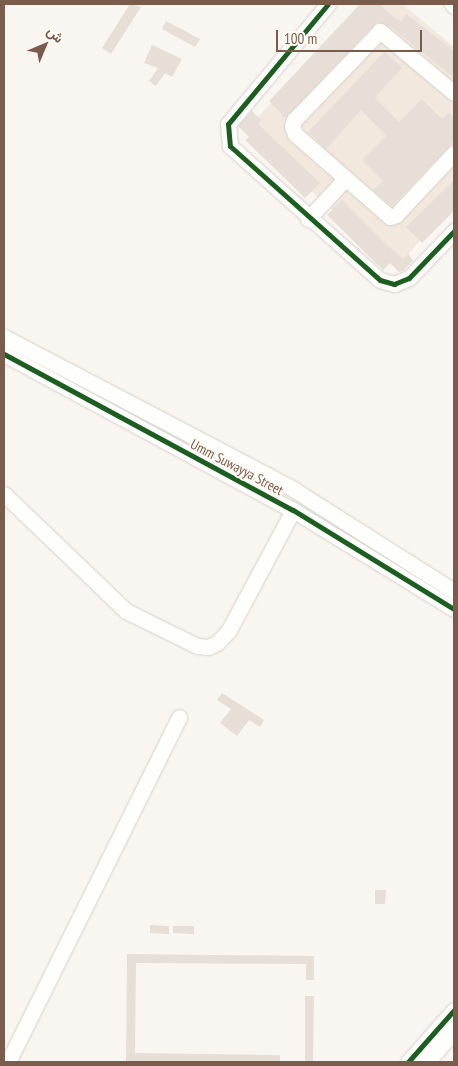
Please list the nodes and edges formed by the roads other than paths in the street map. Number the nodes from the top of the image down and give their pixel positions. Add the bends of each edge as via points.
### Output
1 (328, 4) edge
2 (454, 93) edge
3 (454, 153) edge
4 (342, 176) junction
5 (304, 215) junction
6 (454, 231) edge
7 (4, 337) edge
8 (4, 354) edge
9 (4, 494) edge
10 (293, 510) junction
11 (454, 591) edge
12 (454, 609) edge
13 (179, 716) dead end
14 (454, 1010) edge
15 (454, 1031) edge
16 (8, 1062) edge
17 (408, 1062) edge
18 (427, 1062) edge

1 - 5 street via 228,124 230,146
2 - 4 street via 385,33 374,34 293,123 296,134
3 - 4 street via 393,216 383,214
4 - 5 street
5 - 6 street via 367,271 394,284 408,278
7 - 11 street, Umm Suwayya Street via 293,490
8 - 10 street, Umm Suwayya Street
9 - 10 street via 126,611 202,646 217,643 229,630
10 - 12 street, Umm Suwayya Street
13 - 16 street
14 - 17 street
15 - 18 street

